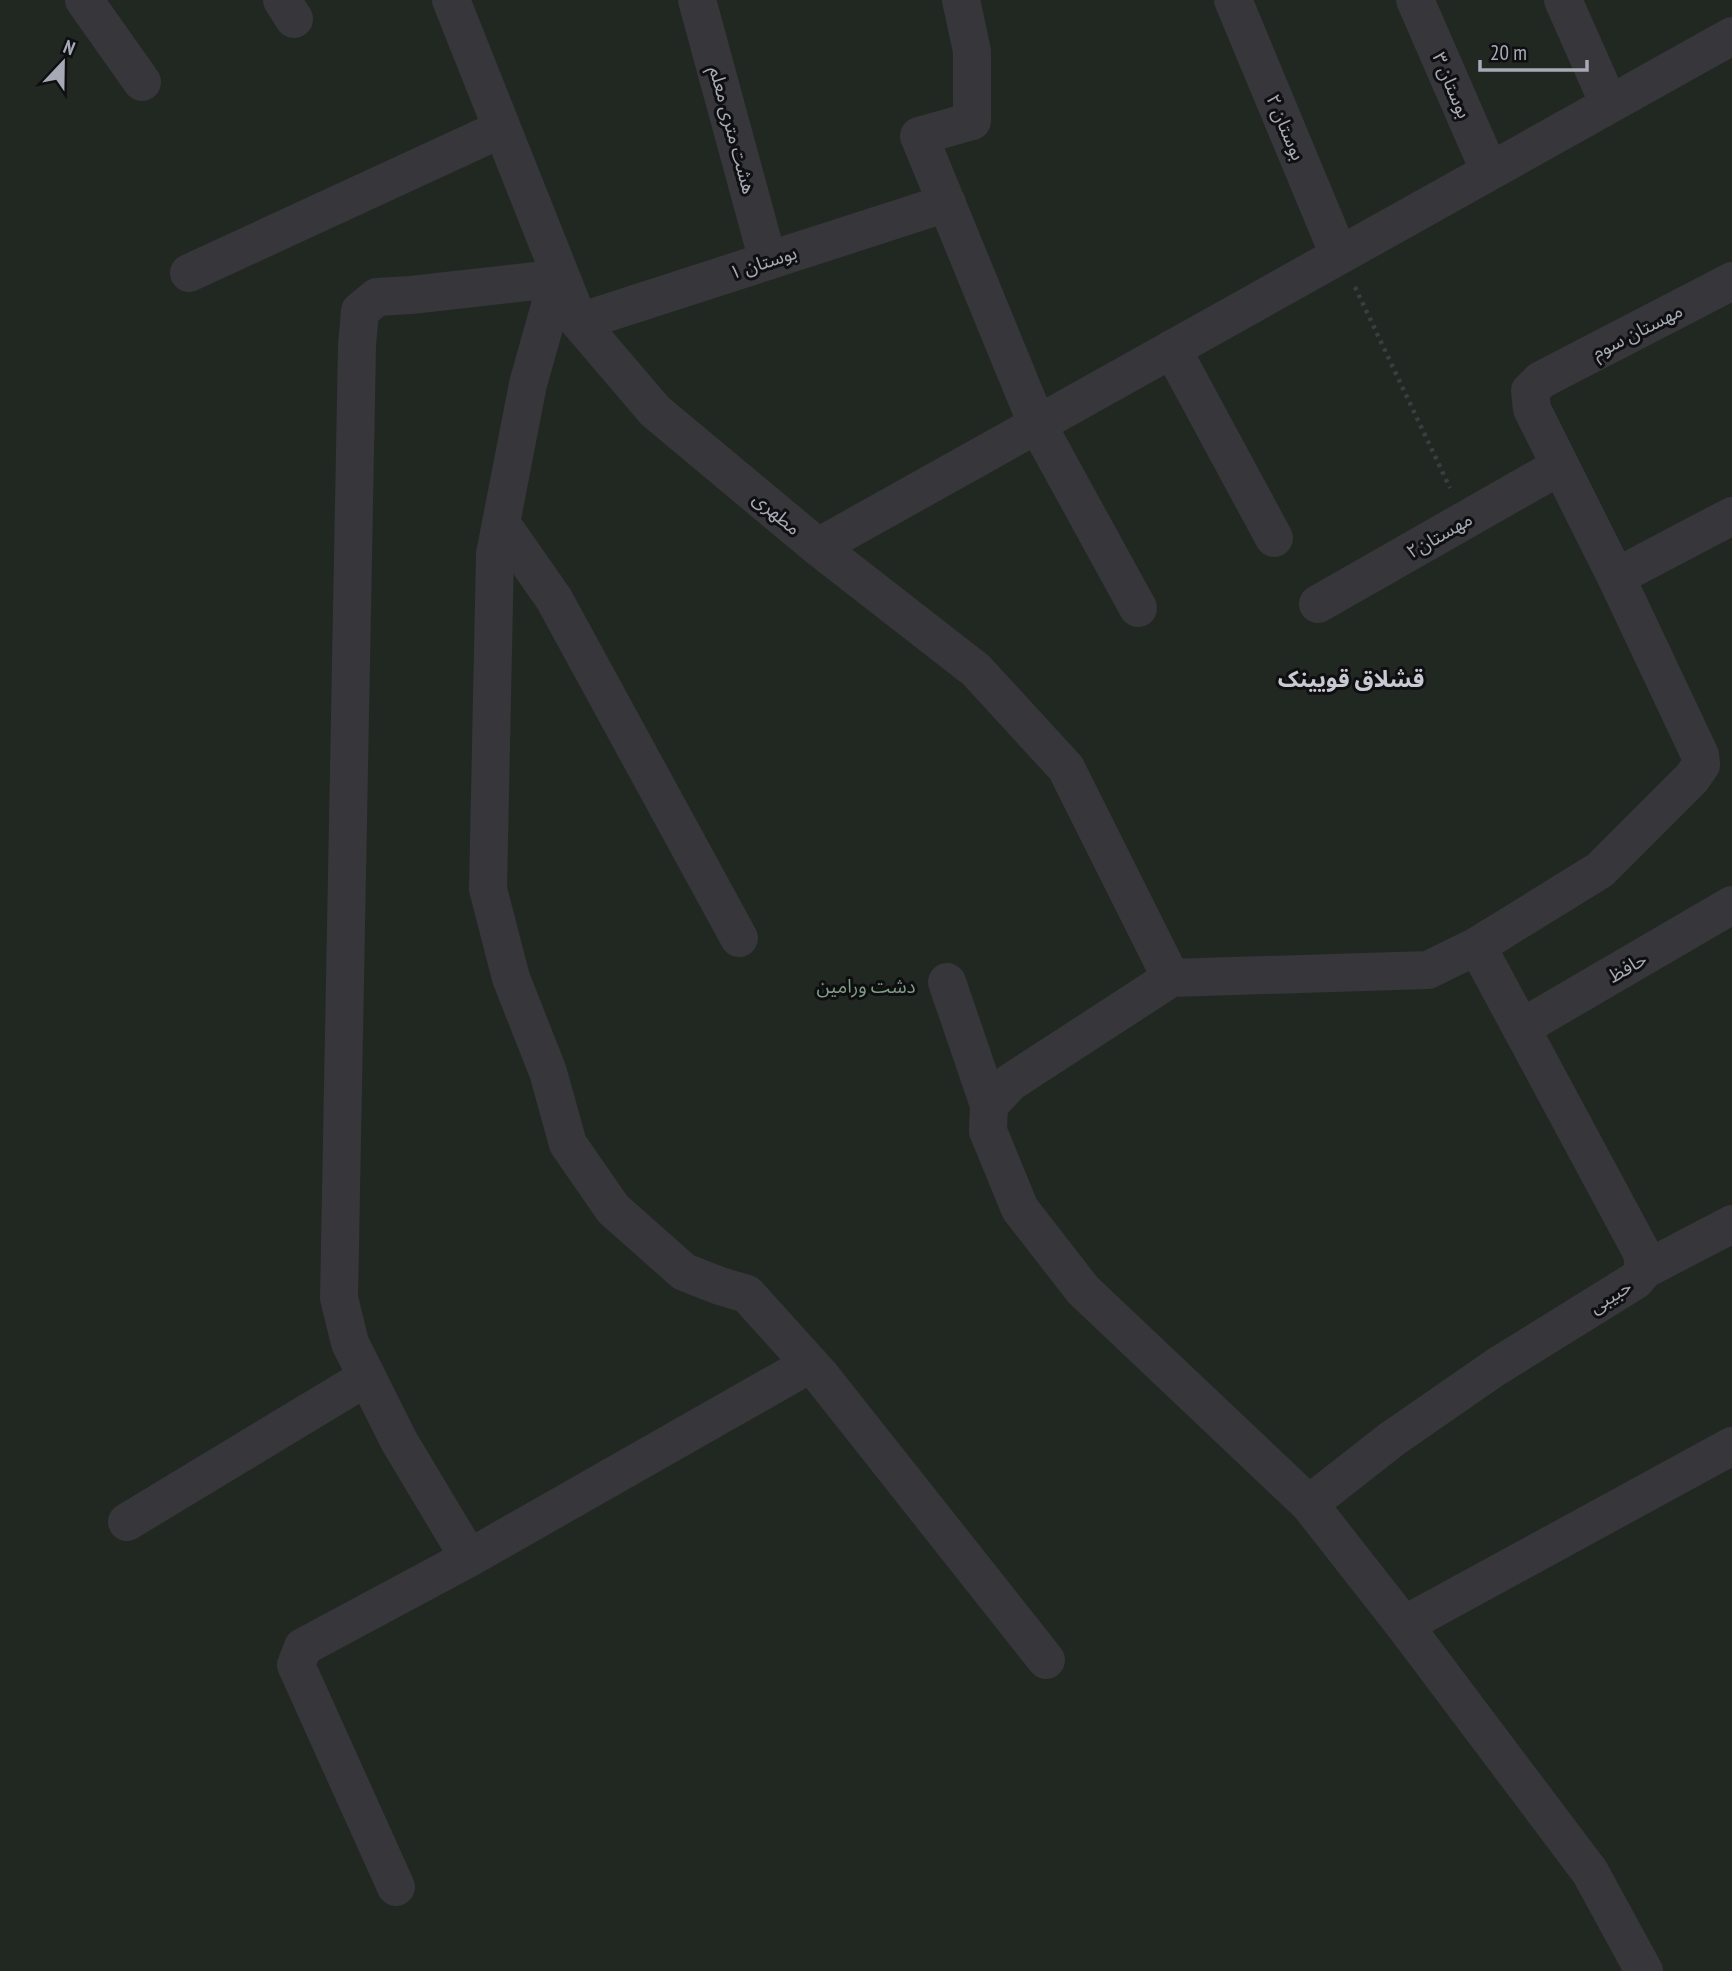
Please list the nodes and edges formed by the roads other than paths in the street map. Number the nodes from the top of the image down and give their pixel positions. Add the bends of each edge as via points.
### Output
1 (84, 0) edge
2 (451, 0) edge
3 (697, 0) edge
4 (961, 0) edge
5 (1233, 0) edge
6 (1415, 0) edge
7 (1563, 0) edge
8 (1732, 36) edge
9 (142, 82) dead end
10 (1609, 104) junction
11 (501, 130) junction
12 (1489, 170) junction
13 (947, 203) junction
14 (1339, 255) junction
15 (768, 261) junction
16 (189, 273) dead end
17 (561, 278) junction
18 (1732, 281) edge
19 (579, 322) junction
20 (1172, 349) junction
21 (1037, 425) junction
22 (1560, 466) junction
23 (1732, 516) edge
24 (502, 523) junction
25 (1274, 538) dead end
26 (818, 547) junction
27 (1616, 576) junction
28 (1318, 604) dead end
29 (1138, 608) dead end
30 (1732, 905) edge
31 (739, 939) dead end
32 (1476, 946) junction
33 (1171, 978) junction
34 (947, 982) dead end
35 (1521, 1028) junction
36 (989, 1105) junction
37 (1732, 1224) edge
38 (1644, 1270) junction
39 (810, 1364) junction
40 (367, 1377) junction
41 (1732, 1446) edge
42 (1308, 1504) junction
43 (127, 1522) dead end
44 (468, 1558) junction
45 (1404, 1625) junction
46 (1046, 1660) dead end
47 (396, 1887) dead end
48 (1644, 1971) edge

1 - 9 street
2 - 11 street, مطهری
3 - 15 street, هشت متری معلم
4 - 13 street via 972,51 972,121 919,135
5 - 14 street, بوستان ۲
6 - 12 street, بوستان ۳
7 - 10 street
8 - 10 street
10 - 12 street
11 - 16 street
11 - 17 street, مطهری
12 - 14 street
13 - 15 street, بوستان ۱
13 - 21 street
14 - 20 street
15 - 19 street, بوستان ۱
17 - 19 street, مطهری
17 - 24 street via 528,384
17 - 40 street via 377,297 360,311 339,1298 350,1343
18 - 22 street, مهستان سوم via 1541,380 1530,391 1532,409
19 - 26 street, مطهری via 655,411
20 - 21 street
20 - 25 street
21 - 26 street
21 - 29 street
22 - 27 street
22 - 28 street, مهستان۲
23 - 27 street
24 - 31 street via 554,599
24 - 39 street via 495,554 488,889 511,978 548,1072 568,1144 613,1209 684,1272 747,1294
26 - 33 street, مطهری via 976,670 1066,768
27 - 32 street via 1701,765 1600,870
30 - 35 street, حافظ
32 - 33 street via 1428,970
32 - 35 street, حبیبی
33 - 36 street via 1011,1082
34 - 36 street
35 - 38 street, حبیبی via 1642,1254
36 - 42 street via 988,1131 1020,1209 1083,1290
37 - 38 street
38 - 42 street, حبیبی via 1636,1280 1413,1424
39 - 44 street
39 - 46 street
40 - 43 street
40 - 44 street
41 - 45 street
42 - 45 street
44 - 47 street via 303,1647 296,1665
45 - 48 street via 1590,1872

